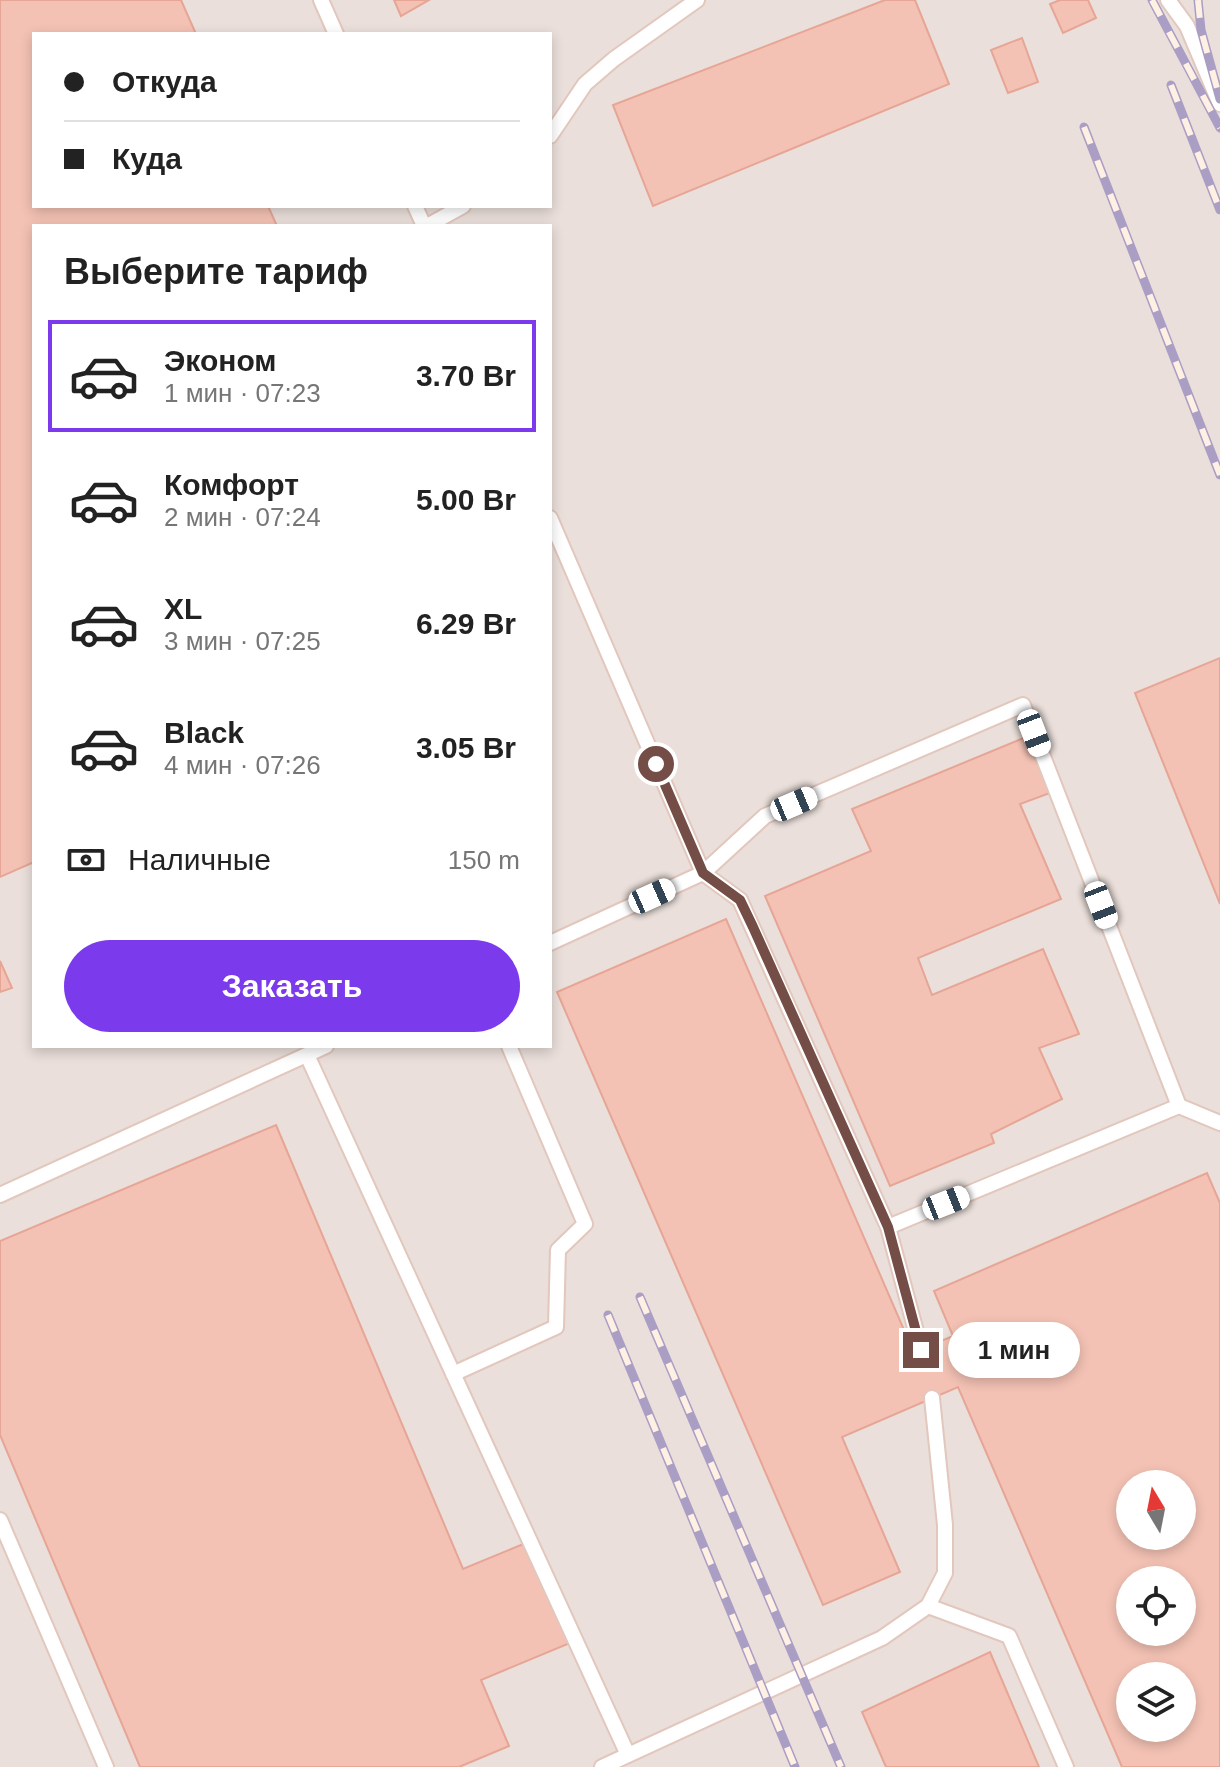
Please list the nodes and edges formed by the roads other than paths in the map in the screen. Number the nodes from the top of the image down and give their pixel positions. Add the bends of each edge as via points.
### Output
1 (321, 0) edge
2 (697, 0) edge
3 (1168, 0) edge
4 (335, 32) edge
5 (1220, 104) edge
6 (552, 133) edge
7 (459, 208) edge
8 (430, 224) edge
9 (552, 523) edge
10 (703, 873) junction
11 (552, 942) edge
12 (322, 1048) edge
13 (510, 1048) edge
14 (307, 1055) junction
15 (1179, 1106) junction
16 (1220, 1123) edge
17 (0, 1195) edge
18 (888, 1227) junction
19 (921, 1350) dead end
20 (453, 1374) junction
21 (932, 1398) dead end
22 (0, 1520) edge
23 (928, 1606) junction
24 (628, 1755) junction
25 (106, 1767) edge
26 (602, 1767) edge
27 (1066, 1767) edge

1 - 4 lane
2 - 6 lane via 585,84
3 - 5 lane via 1187,26
7 - 8 lane
9 - 10 lane
10 - 11 lane
10 - 15 lane via 765,816 1023,705
10 - 18 lane via 740,900
12 - 14 lane
13 - 20 lane via 585,1224 558,1250 556,1327
14 - 17 lane
14 - 20 lane
15 - 16 lane
15 - 18 lane
18 - 19 lane
20 - 24 lane
21 - 23 lane via 945,1573
22 - 25 lane
23 - 24 lane via 882,1638
23 - 27 lane via 1009,1636
24 - 26 lane

